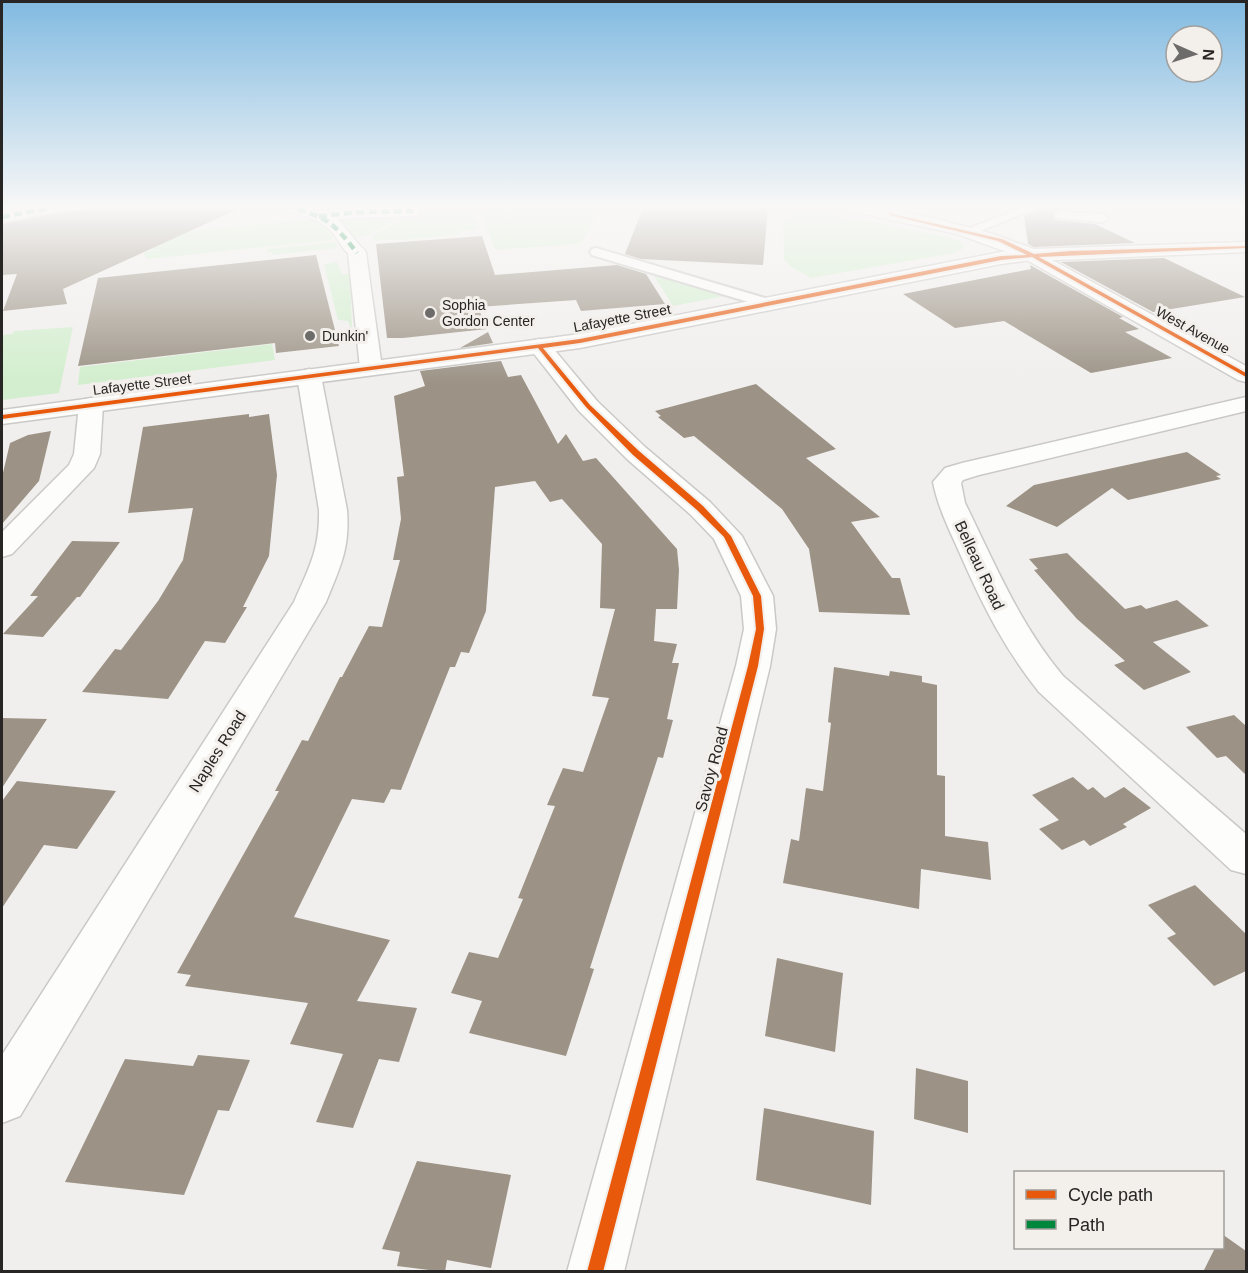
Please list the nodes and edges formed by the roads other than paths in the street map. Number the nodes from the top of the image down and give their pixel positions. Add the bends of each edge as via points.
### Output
1 (358, 264) edge
2 (638, 264) edge
3 (968, 264) edge
4 (1049, 264) edge
5 (767, 303) junction
6 (539, 346) junction
7 (371, 368) junction
8 (1246, 375) edge
9 (309, 376) junction
10 (1246, 404) edge
11 (91, 405) junction
12 (2, 417) edge
13 (2, 548) edge
14 (1246, 858) edge
15 (2, 1099) edge
16 (595, 1272) edge

1 - 7 main road
2 - 5 lane
3 - 5 main road, Lafayette Street
4 - 8 main road, West Avenue
5 - 6 main road, Lafayette Street
6 - 7 main road, Lafayette Street
6 - 16 main road, Savoy Road via 588,406 727,536 757,596 760,629
7 - 9 main road, Lafayette Street
9 - 11 main road, Lafayette Street
9 - 15 main road, Naples Road via 333,510 331,552 322,576
10 - 14 main road, Belleau Road via 971,469 954,474 947,482 951,503 1005,618 1026,653 1051,684
11 - 12 main road, Lafayette Street
11 - 13 main road via 87,454 81,468

